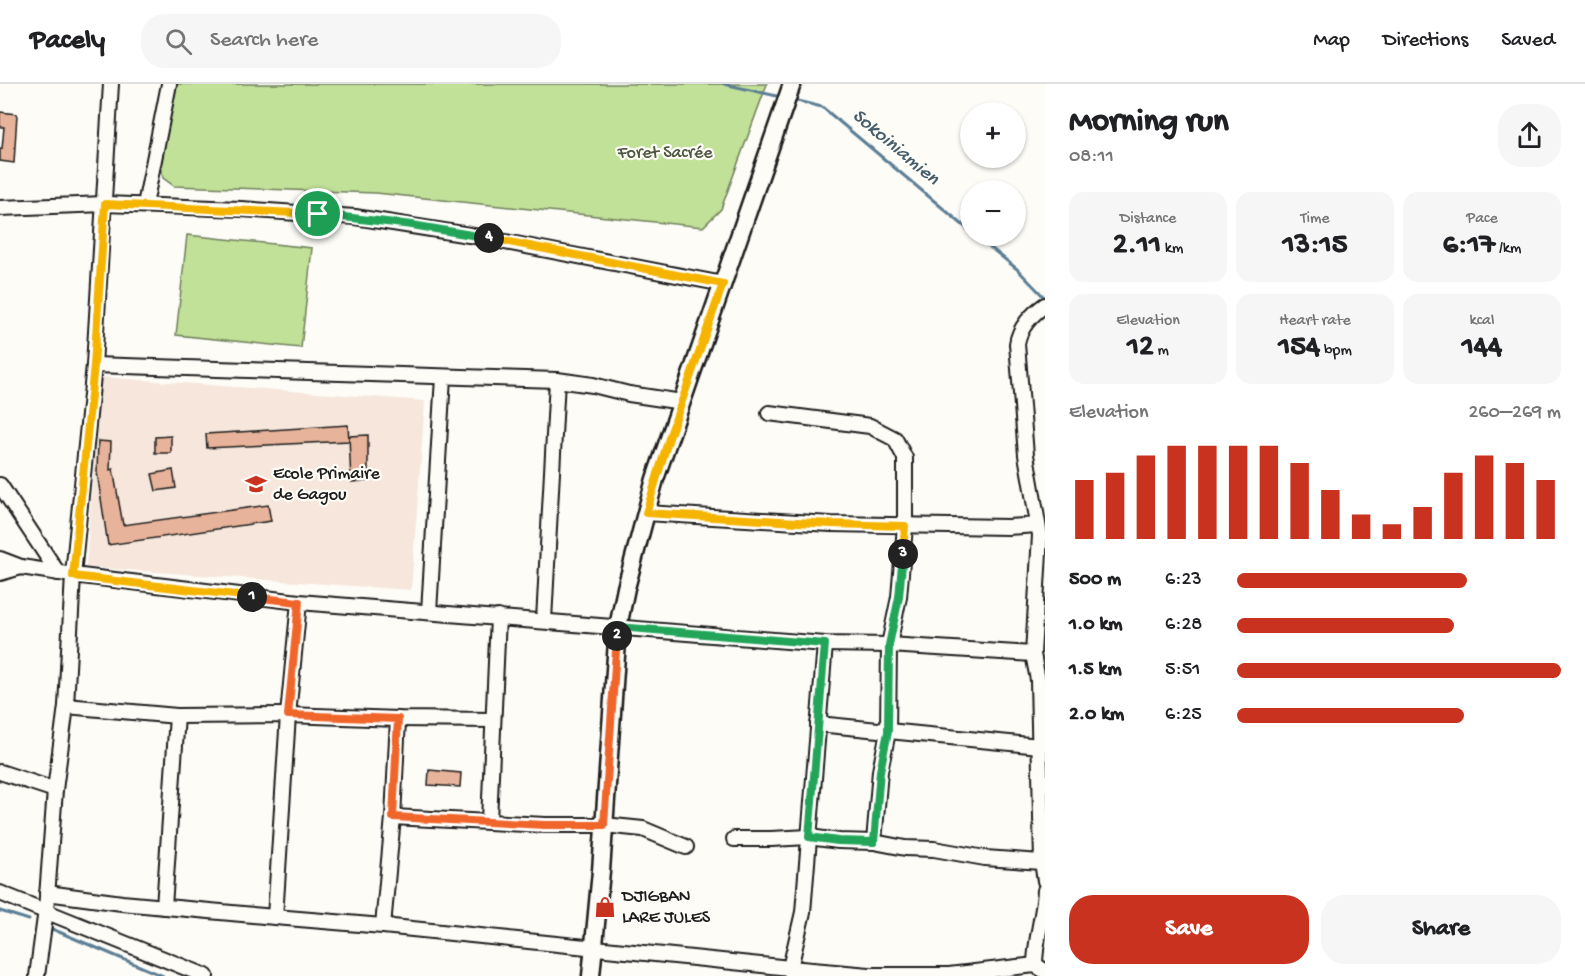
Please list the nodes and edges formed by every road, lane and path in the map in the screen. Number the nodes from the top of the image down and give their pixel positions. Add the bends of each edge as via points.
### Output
1 (111, 84) edge
2 (169, 84) edge
3 (792, 84) edge
4 (105, 204) junction
5 (145, 205) junction
6 (0, 208) edge
7 (723, 284) junction
8 (1045, 305) edge
9 (94, 365) junction
10 (443, 377) junction
11 (557, 380) junction
12 (682, 402) junction
13 (769, 413) dead end
14 (0, 485) edge
15 (646, 513) junction
16 (1037, 525) junction
17 (905, 526) junction
18 (0, 559) edge
19 (21, 567) junction
20 (0, 573) edge
21 (58, 573) junction
22 (73, 576) junction
23 (299, 602) junction
24 (429, 612) junction
25 (498, 616) junction
26 (544, 620) junction
27 (618, 627) junction
28 (825, 644) junction
29 (889, 645) junction
30 (1033, 654) junction
31 (66, 706) junction
32 (288, 715) junction
33 (177, 716) junction
34 (398, 719) junction
35 (493, 720) junction
36 (818, 724) junction
37 (888, 732) junction
38 (1040, 746) junction
39 (0, 772) edge
40 (55, 790) junction
41 (393, 817) junction
42 (489, 821) junction
43 (604, 825) junction
44 (809, 837) junction
45 (734, 839) dead end
46 (874, 842) junction
47 (686, 848) dead end
48 (1042, 862) junction
49 (1045, 881) edge
50 (1045, 890) edge
51 (0, 893) edge
52 (47, 893) junction
53 (164, 907) junction
54 (46, 910) junction
55 (275, 917) junction
56 (383, 926) junction
57 (593, 946) junction
58 (1040, 968) edge
59 (791, 972) edge
60 (37, 976) edge
61 (206, 976) edge
62 (591, 976) edge

1 - 4 street
2 - 5 street
3 - 7 main road
4 - 5 street
4 - 6 street
4 - 9 street
5 - 7 street via 318,214 389,222
7 - 12 main road
8 - 16 street via 1028,321 1017,344 1026,455
9 - 10 street
9 - 22 street
10 - 11 street
10 - 24 street
11 - 12 street
11 - 26 street
12 - 15 main road
13 - 17 street via 863,424 895,439 905,458
14 - 21 street
15 - 17 street
15 - 27 main road
16 - 17 street
16 - 30 street via 1040,541
17 - 29 street via 899,597
18 - 19 street
19 - 20 street
19 - 21 street
21 - 22 street
22 - 23 street
22 - 31 street
23 - 24 street
23 - 32 street
24 - 25 street
25 - 26 street
25 - 35 street
26 - 27 street
27 - 28 street
27 - 43 main road
28 - 29 street
28 - 36 street
29 - 30 street
29 - 37 street
30 - 38 street via 1038,680
31 - 33 street
31 - 40 street
32 - 33 street
32 - 34 street
32 - 55 street
33 - 53 street
34 - 35 street
34 - 41 street
35 - 42 street
36 - 37 street
36 - 44 street
37 - 38 street
37 - 46 street via 880,771
38 - 48 street
39 - 40 street
40 - 52 street
41 - 42 street
41 - 56 street
42 - 43 street
43 - 47 street via 643,829
43 - 57 main road
44 - 45 street
44 - 46 street
44 - 59 street via 803,912
46 - 48 street
48 - 49 street
50 - 58 street via 1035,953
51 - 54 street
52 - 53 street
52 - 54 street
53 - 55 street
54 - 60 street
54 - 61 street
55 - 56 street
56 - 57 street
57 - 59 street
57 - 62 main road
58 - 59 street via 949,975

